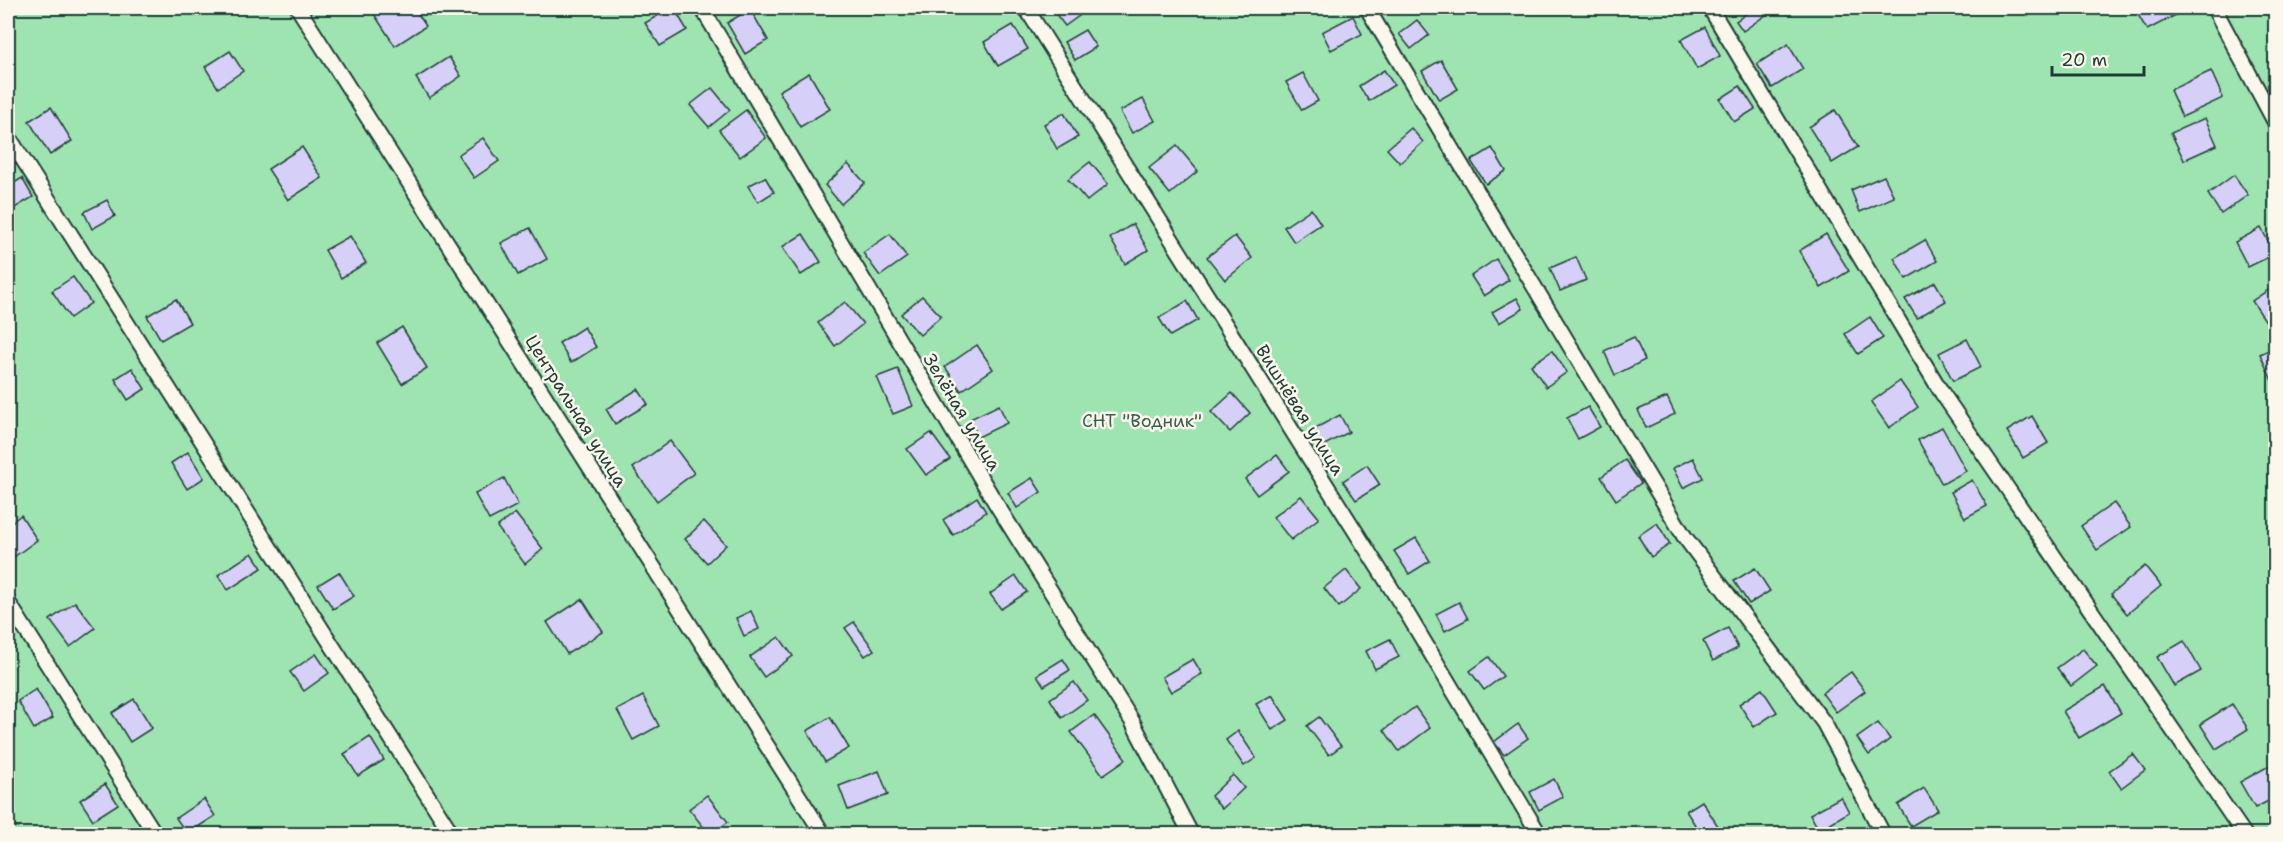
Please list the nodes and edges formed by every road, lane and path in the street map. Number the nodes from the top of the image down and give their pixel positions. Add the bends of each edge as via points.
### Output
1 (298, 8) edge
2 (702, 8) edge
3 (1026, 8) edge
4 (1367, 8) edge
5 (1710, 8) edge
6 (2214, 8) edge
7 (2276, 124) edge
8 (8, 136) edge
9 (8, 602) edge
10 (155, 834) edge
11 (452, 834) edge
12 (823, 834) edge
13 (1191, 834) edge
14 (1539, 834) edge
15 (1883, 834) edge
16 (2244, 834) edge

1 - 12 lane, Центральная улица
2 - 13 lane, Зелёная улица via 995,502 1132,721
3 - 14 lane, Вишнёвая улица via 1408,615
4 - 15 lane via 1684,536 1824,723
5 - 16 lane via 1942,393
6 - 7 lane
8 - 11 lane
9 - 10 lane

